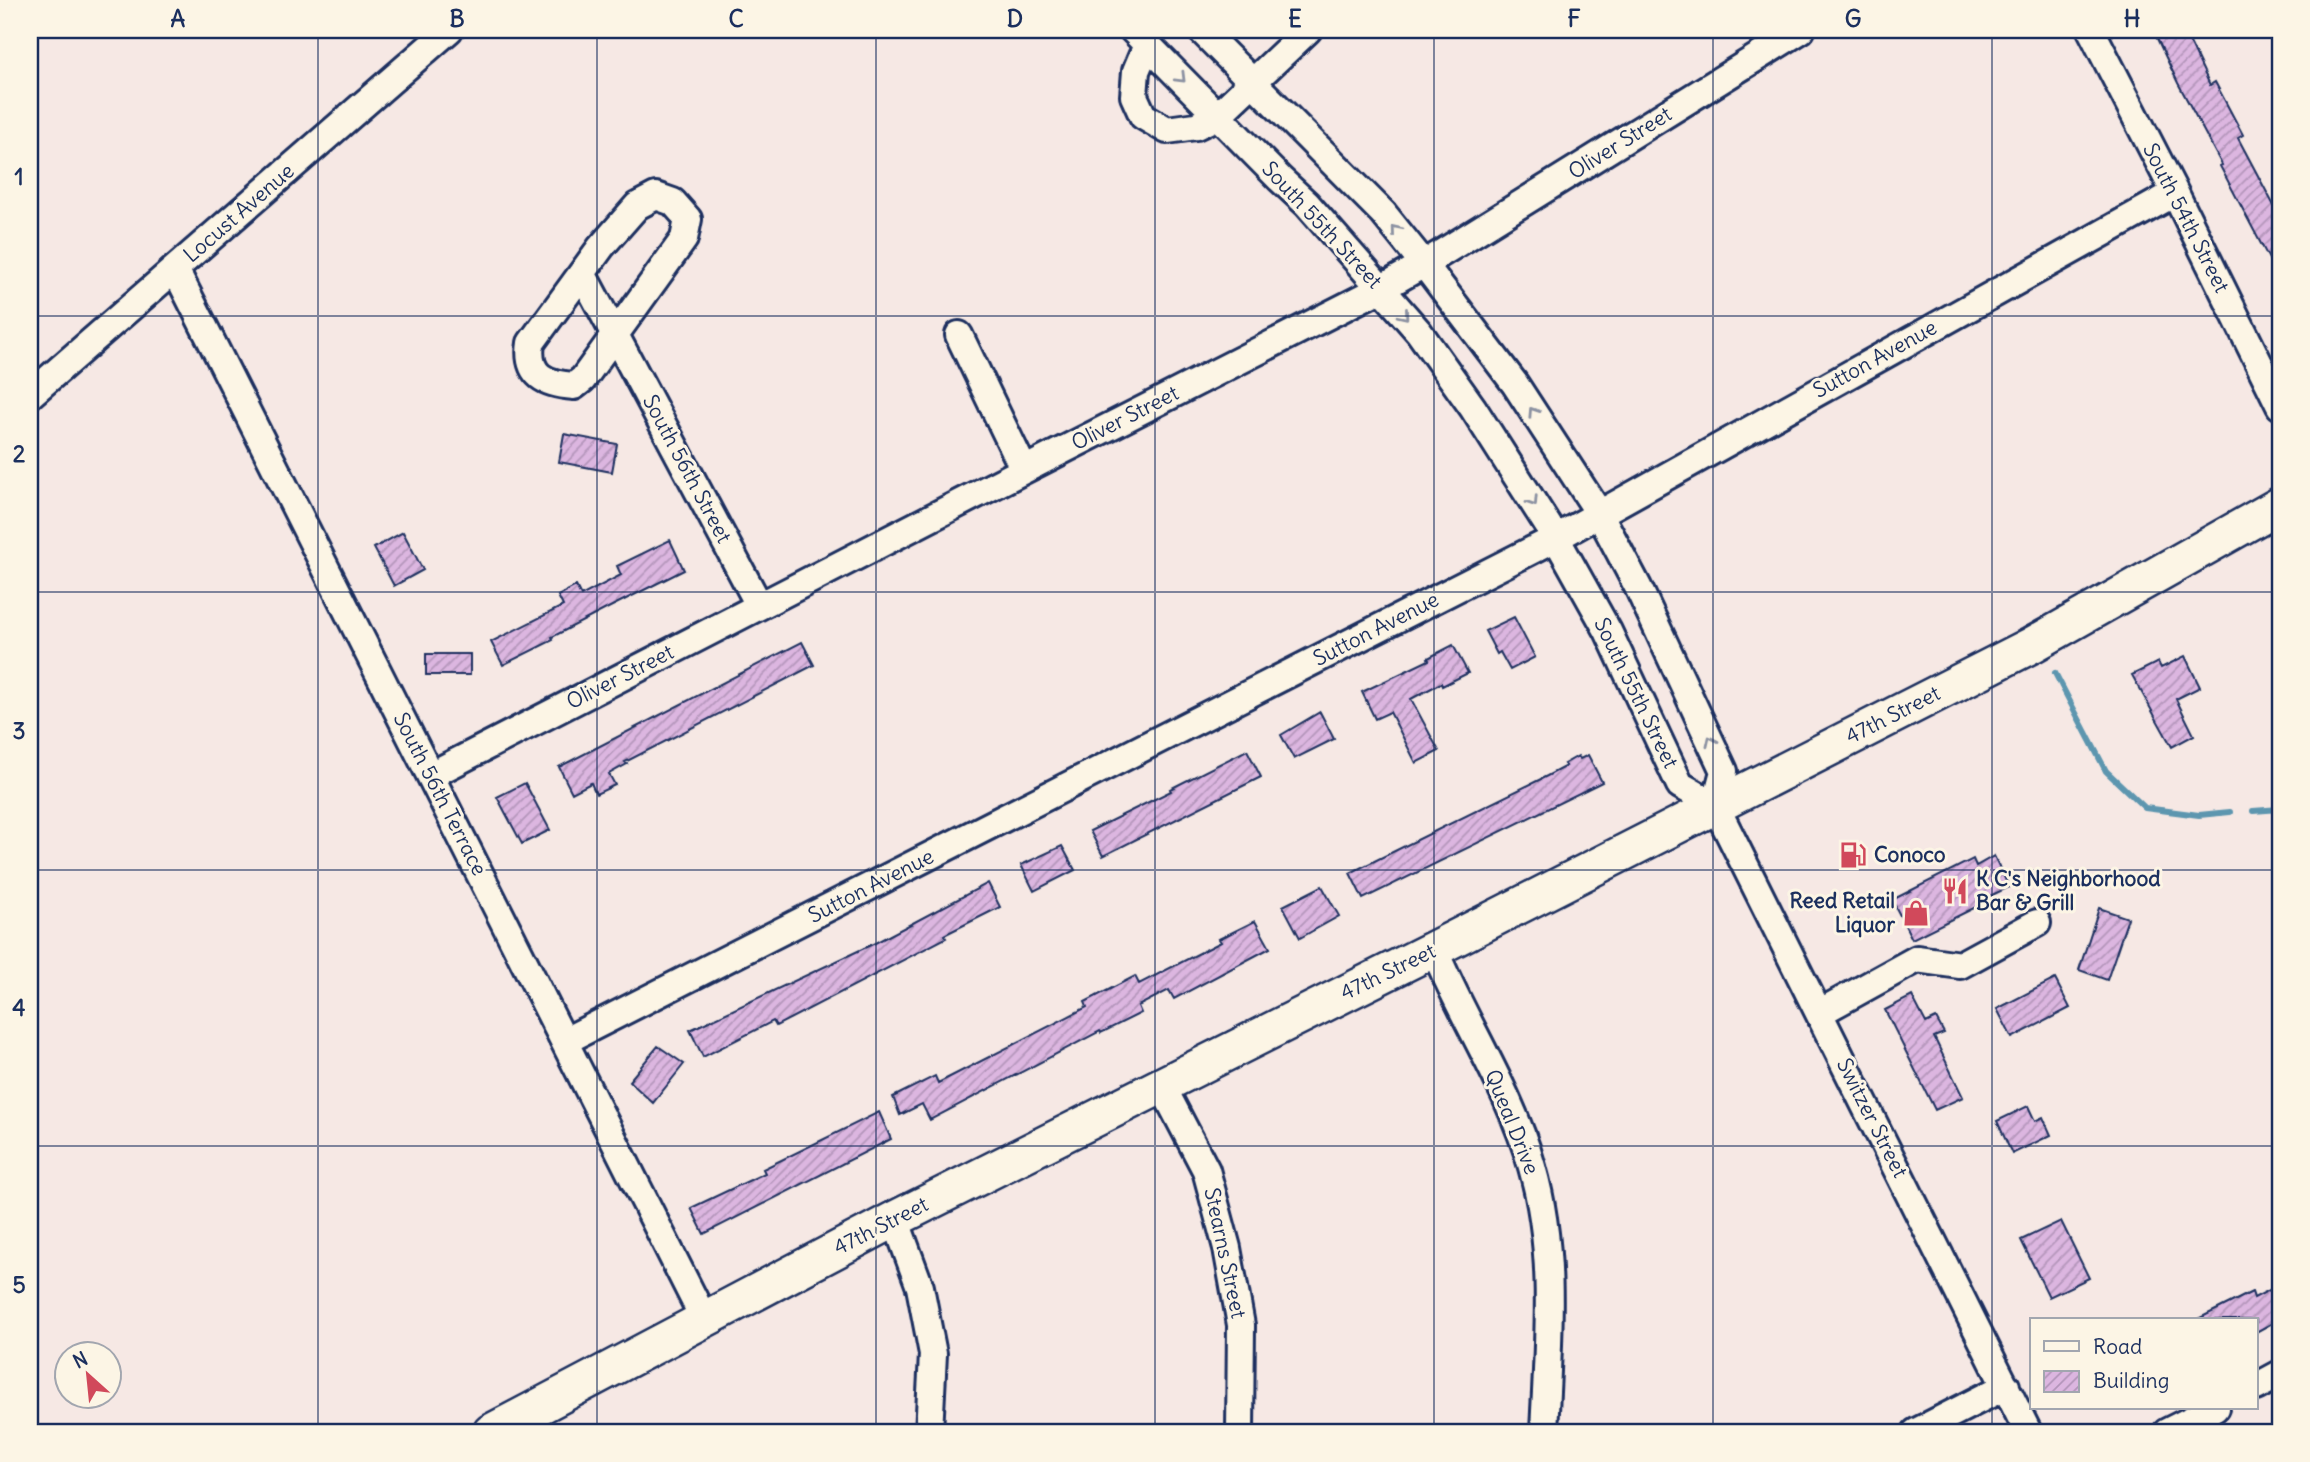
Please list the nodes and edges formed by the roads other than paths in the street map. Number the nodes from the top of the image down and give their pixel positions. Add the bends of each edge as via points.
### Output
1 (449, 30) edge
2 (1201, 30) edge
3 (1308, 30) edge
4 (1801, 30) edge
5 (2091, 30) edge
6 (1141, 38) edge
7 (1253, 81) junction
8 (1217, 116) junction
9 (2175, 193) junction
10 (1424, 264) junction
11 (174, 269) junction
12 (582, 273) junction
13 (1382, 288) junction
14 (616, 334) junction
15 (959, 335) dead end
16 (30, 395) edge
17 (2280, 406) edge
18 (1024, 470) junction
19 (2280, 505) edge
20 (1599, 513) junction
21 (1556, 538) junction
22 (759, 605) junction
23 (431, 775) junction
24 (1715, 805) junction
25 (2037, 923) dead end
26 (1434, 949) junction
27 (1819, 1013) junction
28 (565, 1041) junction
29 (1161, 1084) junction
30 (895, 1219) junction
31 (704, 1319) junction
32 (2280, 1374) edge
33 (2006, 1386) junction
34 (2258, 1386) edge
35 (2211, 1410) edge
36 (491, 1432) edge
37 (929, 1432) edge
38 (1240, 1432) edge
39 (1544, 1432) edge
40 (1916, 1432) edge
41 (2028, 1432) edge
42 (2167, 1432) edge

1 - 11 street, Locust Avenue
2 - 7 street
3 - 7 street
4 - 10 street, Oliver Street
5 - 9 street, South 54th Street
6 -> 8 street, South 55th Street
6 - 8 street via 1144,52 1136,71 1134,96 1143,116 1167,130 1196,126
7 - 8 street
10 -> 7 street
8 - 13 street, South 55th Street via 1307,204
9 - 17 street, South 54th Street
9 - 20 street, Sutton Avenue
10 - 13 street, Oliver Street
20 -> 10 street via 1515,384
11 - 16 street, Locust Avenue
11 - 23 street, South 56th Terrace
12 - 14 street, South 56th Street
12 - 14 street via 531,343 529,356 538,375 551,384 574,386
12 - 14 street via 637,206 656,196 673,202 688,219 684,239
13 - 18 street, Oliver Street
13 -> 21 street, South 55th Street via 1473,408
14 - 22 street, South 56th Street
15 - 18 street
18 - 22 street, Oliver Street
19 - 24 main road, 47th Street via 2032,645
20 - 21 street, Sutton Avenue
24 -> 20 street via 1724,771
21 - 24 street, South 55th Street via 1608,631 1680,785
21 - 28 street, Sutton Avenue
22 - 23 street, Oliver Street
23 - 28 street, South 56th Terrace
24 - 26 main road, 47th Street
24 - 27 street, Switzer Street
25 - 27 street via 1960,965 1917,959
26 - 29 main road, 47th Street
26 - 39 street, Queal Drive via 1510,1108 1533,1168 1546,1229 1550,1293
27 - 33 street, Switzer Street
28 - 31 street, South 56th Terrace
29 - 30 main road, 47th Street
29 - 38 street, Stearns Street via 1206,1170 1227,1248 1241,1325
30 - 31 main road, 47th Street
30 - 37 street via 920,1287 933,1354
31 - 36 main road, 47th Street
32 - 34 street
33 - 40 street
33 - 41 street, Switzer Street
35 - 42 street

